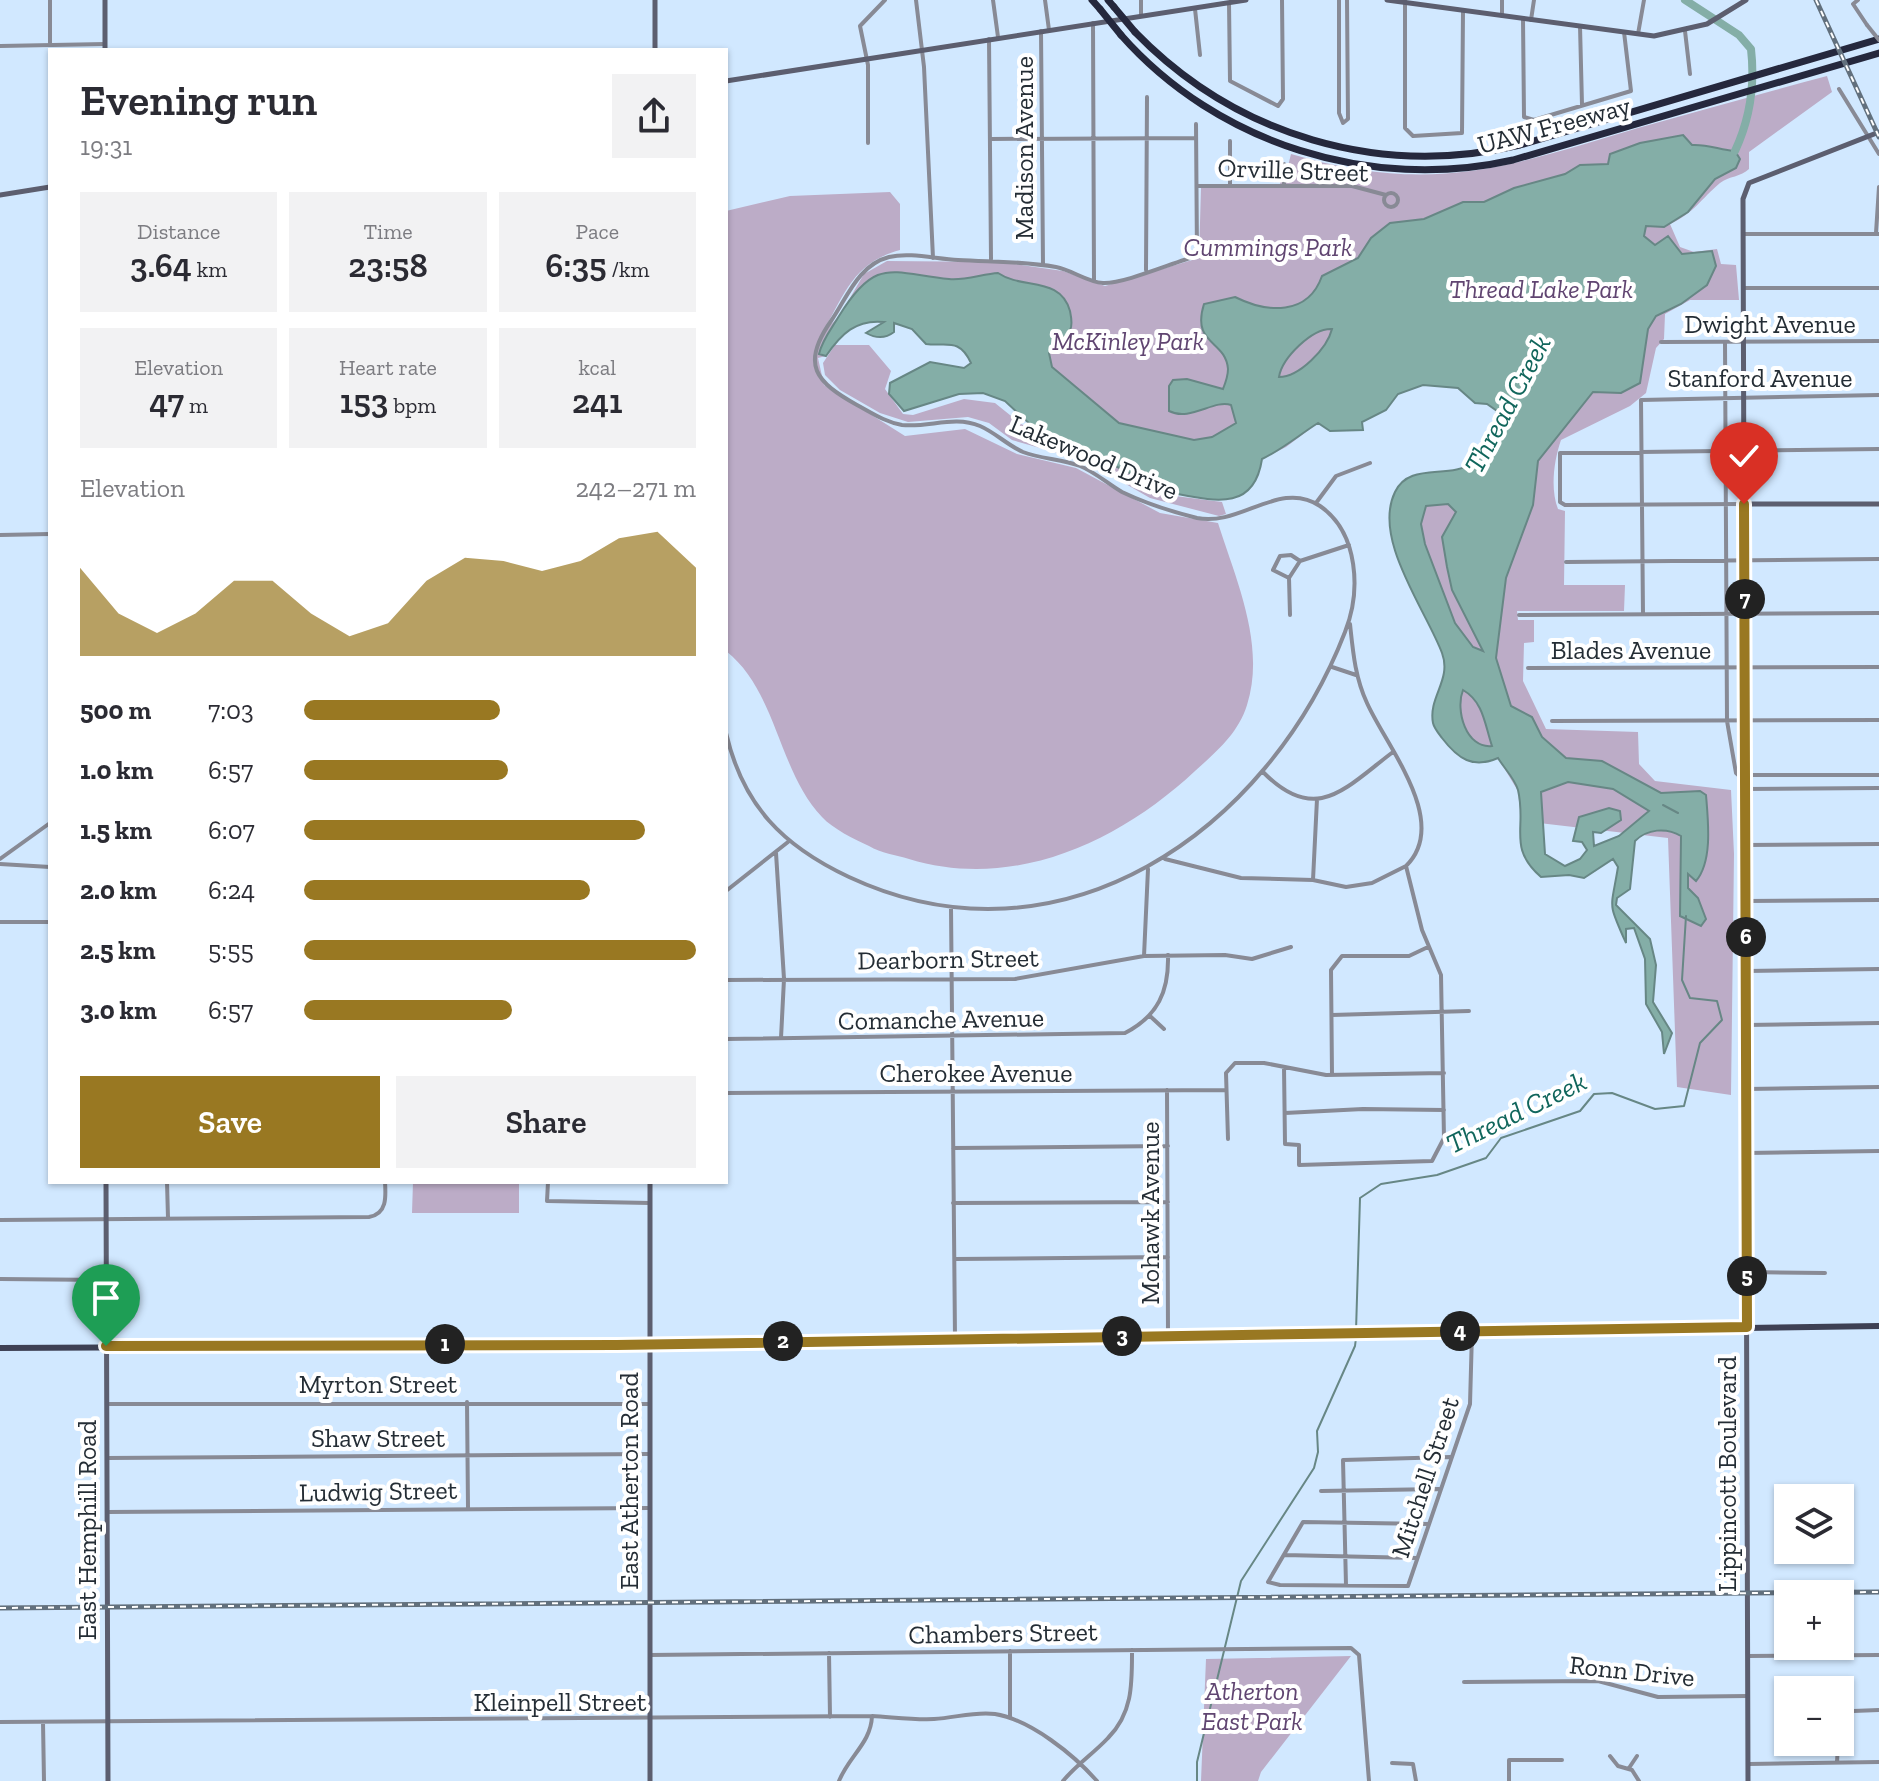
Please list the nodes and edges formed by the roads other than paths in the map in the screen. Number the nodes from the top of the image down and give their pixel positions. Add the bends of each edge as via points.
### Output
1 (50, 0) edge
2 (105, 0) edge
3 (655, 0) edge
4 (885, 0) edge
5 (916, 0) edge
6 (993, 0) edge
7 (1045, 0) edge
8 (1092, 0) edge
9 (1141, 0) edge
10 (1246, 0) edge
11 (1282, 0) edge
12 (1339, 0) edge
13 (1347, 0) edge
14 (1387, 0) edge
15 (1502, 0) edge
16 (1534, 0) edge
17 (1644, 0) edge
18 (1746, 0) edge
19 (1858, 0) edge
20 (1405, 1) edge
21 (1229, 3) junction
22 (1111, 4) edge
23 (1195, 9) junction
24 (1463, 11) junction
25 (1141, 16) junction
26 (1502, 16) junction
27 (1523, 19) junction
28 (1531, 20) junction
29 (1093, 23) junction
30 (1580, 26) junction
31 (1049, 30) junction
32 (1041, 31) junction
33 (1685, 31) junction
34 (1624, 32) junction
35 (1638, 34) junction
36 (998, 37) junction
37 (989, 39) junction
38 (1877, 40) edge
39 (50, 45) junction
40 (0, 46) edge
41 (105, 47) edge
42 (655, 48) edge
43 (923, 49) junction
44 (1879, 53) edge
45 (1200, 55) dead end
46 (866, 59) junction
47 (1339, 66) junction
48 (1347, 66) junction
49 (1690, 74) dead end
50 (728, 81) edge
51 (1839, 89) dead end
52 (1147, 97) dead end
53 (1582, 105) junction
54 (1196, 124) dead end
55 (1879, 132) edge
56 (1870, 135) junction
57 (1094, 138) junction
58 (1145, 138) junction
59 (1196, 138) junction
60 (990, 139) junction
61 (1042, 139) junction
62 (1230, 141) dead end
63 (868, 143) dead end
64 (1879, 154) edge
65 (1284, 164) dead end
66 (1284, 185) junction
67 (1198, 186) junction
68 (1230, 186) junction
69 (48, 187) edge
70 (1879, 187) edge
71 (0, 195) edge
72 (1386, 195) dead end
73 (1743, 234) junction
74 (1877, 234) edge
75 (933, 258) junction
76 (991, 259) junction
77 (1043, 265) junction
78 (1146, 271) junction
79 (1094, 282) junction
80 (1744, 288) junction
81 (1879, 288) edge
82 (1879, 341) edge
83 (1661, 342) dead end
84 (1725, 342) junction
85 (1744, 342) junction
86 (1879, 395) edge
87 (1725, 396) junction
88 (1744, 396) junction
89 (1726, 449) junction
90 (1744, 449) junction
91 (1879, 449) edge
92 (1642, 450) junction
93 (1370, 463) dead end
94 (1316, 503) junction
95 (1744, 504) junction
96 (1879, 504) edge
97 (1643, 505) junction
98 (1726, 505) junction
99 (48, 534) edge
100 (0, 535) edge
101 (1349, 545) junction
102 (1879, 559) edge
103 (1642, 560) junction
104 (1726, 560) junction
105 (1745, 560) junction
106 (1300, 561) junction
107 (1566, 562) dead end
108 (1289, 578) junction
109 (1745, 613) junction
110 (1879, 613) edge
111 (1643, 614) junction
112 (1727, 614) junction
113 (1290, 615) dead end
114 (1519, 615) dead end
115 (1349, 622) junction
116 (1332, 667) junction
117 (1727, 667) junction
118 (1746, 667) junction
119 (1879, 667) edge
120 (1528, 668) dead end
121 (1356, 675) junction
122 (1747, 720) junction
123 (1879, 720) edge
124 (1552, 721) dead end
125 (1727, 721) junction
126 (728, 740) edge
127 (1393, 752) junction
128 (1263, 772) junction
129 (1747, 775) junction
130 (1879, 775) edge
131 (1746, 786) junction
132 (1879, 788) edge
133 (1317, 799) junction
134 (48, 825) edge
135 (788, 842) junction
136 (1879, 844) edge
137 (1746, 845) junction
138 (776, 853) junction
139 (1165, 859) junction
140 (0, 862) edge
141 (1406, 866) junction
142 (48, 867) edge
143 (1148, 869) junction
144 (1313, 880) junction
145 (728, 889) edge
146 (1879, 900) edge
147 (1746, 901) junction
148 (951, 907) junction
149 (0, 922) edge
150 (48, 922) edge
151 (1291, 947) dead end
152 (1428, 947) junction
153 (1168, 955) junction
154 (1144, 956) junction
155 (1879, 969) edge
156 (1747, 971) junction
157 (951, 978) junction
158 (784, 979) junction
159 (728, 980) edge
160 (1469, 1011) dead end
161 (1442, 1013) junction
162 (1332, 1015) junction
163 (1150, 1016) junction
164 (1879, 1023) edge
165 (1747, 1025) junction
166 (1164, 1029) dead end
167 (952, 1037) junction
168 (728, 1039) edge
169 (781, 1039) junction
170 (1284, 1067) junction
171 (1444, 1073) junction
172 (1332, 1075) junction
173 (1879, 1087) edge
174 (1747, 1089) junction
175 (1167, 1090) junction
176 (1226, 1090) junction
177 (953, 1091) junction
178 (728, 1093) edge
179 (1444, 1110) junction
180 (1285, 1113) junction
181 (1444, 1138) junction
182 (1468, 1138) dead end
183 (1228, 1139) dead end
184 (1168, 1146) junction
185 (953, 1148) junction
186 (1879, 1151) edge
187 (1747, 1153) junction
188 (106, 1184) edge
189 (167, 1184) edge
190 (385, 1184) edge
191 (548, 1184) edge
192 (650, 1184) edge
193 (1168, 1202) junction
194 (650, 1203) junction
195 (953, 1203) junction
196 (168, 1218) junction
197 (106, 1219) junction
198 (0, 1220) edge
199 (1168, 1257) junction
200 (954, 1259) junction
201 (1747, 1272) junction
202 (1825, 1273) dead end
203 (0, 1279) edge
204 (106, 1280) junction
205 (1879, 1326) edge
206 (1747, 1327) junction
207 (1472, 1331) junction
208 (1168, 1335) junction
209 (955, 1338) junction
210 (649, 1342) junction
211 (106, 1346) junction
212 (0, 1348) edge
213 (467, 1402) junction
214 (107, 1404) junction
215 (649, 1404) junction
216 (648, 1454) junction
217 (467, 1455) junction
218 (1450, 1457) junction
219 (107, 1458) junction
220 (1439, 1489) junction
221 (1321, 1491) dead end
222 (1344, 1492) junction
223 (468, 1508) junction
224 (649, 1508) junction
225 (107, 1512) junction
226 (1429, 1524) junction
227 (1343, 1525) junction
228 (1284, 1555) junction
229 (1345, 1558) junction
230 (1417, 1558) junction
231 (1346, 1585) junction
232 (1132, 1650) junction
233 (1010, 1651) junction
234 (829, 1653) junction
235 (650, 1655) junction
236 (1879, 1655) edge
237 (1748, 1656) junction
238 (1464, 1682) dead end
239 (1748, 1696) junction
240 (1879, 1710) edge
241 (1854, 1711) edge
242 (872, 1716) junction
243 (830, 1717) junction
244 (1010, 1718) junction
245 (650, 1719) junction
246 (0, 1722) edge
247 (43, 1722) junction
248 (108, 1722) junction
249 (1610, 1756) dead end
250 (1637, 1756) dead end
251 (1837, 1756) edge
252 (1080, 1760) junction
253 (1562, 1760) dead end
254 (1879, 1762) edge
255 (1392, 1763) dead end
256 (1837, 1763) junction
257 (1749, 1764) junction
258 (1630, 1769) junction
259 (44, 1781) edge
260 (108, 1781) edge
261 (650, 1781) edge
262 (839, 1781) edge
263 (1063, 1781) edge
264 (1097, 1781) edge
265 (1369, 1781) edge
266 (1416, 1781) edge
267 (1509, 1781) edge
268 (1639, 1781) edge
269 (1748, 1781) edge

1 - 39 street
2 - 41 street
3 - 42 street
4 - 46 street via 860,26
5 - 43 street
6 - 36 street
7 - 31 street
8 - 44 highway, UAW Freeway, bridge via 1121,35 1192,98 1248,130 1305,152 1380,168 1442,170 1503,162
9 - 25 street
10 - 21 street
11 - 21 street via 1282,105 1271,105 1230,83
12 - 47 street
13 - 48 street
14 - 20 street
15 - 26 street
16 - 28 street
17 - 35 street
18 - 33 street
19 - 38 street, bridge via 1853,4
20 - 24 street
20 - 24 street via 1408,135 1462,133
21 - 23 street
22 - 38 highway, UAW Freeway, bridge via 1182,75 1254,119 1316,142 1385,155 1434,157 1504,149
23 - 25 street
23 - 45 street
24 - 26 street
25 - 29 street
26 - 27 street
27 - 28 street
27 - 53 street via 1524,117 1534,120
28 - 30 street
29 - 31 street
29 - 57 street
30 - 34 street
30 - 53 street
31 - 32 street
32 - 36 street
32 - 61 street, Madison Avenue
33 - 35 street
33 - 49 street
34 - 35 street
34 - 53 street via 1631,91
36 - 37 street
37 - 43 street
37 - 60 street
39 - 40 street
39 - 41 street
43 - 46 street
43 - 75 street
46 - 50 street
46 - 63 street
47 - 48 street
47 - 48 street via 1343,123 1348,119
51 - 56 street
52 - 58 street
54 - 59 street
55 - 56 street
56 - 64 street
56 - 73 street, Lippincott Boulevard via 1749,183 1743,199
57 - 58 street
57 - 61 street
57 - 79 street
58 - 59 street
58 - 78 street
59 - 67 street
60 - 61 street
60 - 76 street
61 - 77 street, Madison Avenue
62 - 68 street
65 - 66 street
66 - 68 street, Orville Street
66 - 72 street, Orville Street via 1352,186
67 - 68 street, Orville Street
67 - 78 street via 1197,256
69 - 71 street
70 - 74 street
73 - 74 street
73 - 80 street, Lippincott Boulevard
75 - 76 street, Lakewood Drive
75 - 94 street, Lakewood Drive via 890,257 855,280 814,351 818,375 834,392 892,423 972,423 1026,453 1078,465 1120,491 1199,518 1221,520 1293,497
76 - 77 street, Lakewood Drive
77 - 79 street, Lakewood Drive
78 - 79 street
80 - 81 street
80 - 85 street, Lippincott Boulevard
82 - 85 street, Dwight Avenue
83 - 84 street, Dwight Avenue
84 - 85 street, Dwight Avenue
84 - 87 street, Lippincott Boulevard
85 - 88 street, Lippincott Boulevard
86 - 88 street, Stanford Avenue
87 - 88 street, Stanford Avenue
87 - 89 street, Lippincott Boulevard
87 - 92 street, Stanford Avenue via 1641,400
88 - 90 street, Lippincott Boulevard
89 - 90 street
89 - 92 street
89 - 98 street, Lippincott Boulevard
90 - 91 street
90 - 95 street, Lippincott Boulevard
92 - 97 street
92 - 97 street via 1560,453 1558,489 1565,505
93 - 94 street via 1336,476
94 - 101 street via 1338,523
95 - 96 street
95 - 98 street
95 - 105 street, Lippincott Boulevard
97 - 98 street
97 - 103 street
98 - 104 street, Lippincott Boulevard
99 - 100 street
101 - 106 street
101 - 115 street via 1354,563
102 - 105 street
103 - 104 street
103 - 107 street
103 - 111 street
104 - 105 street
104 - 112 street, Lippincott Boulevard
105 - 109 street, Lippincott Boulevard
106 - 108 street
106 - 108 street via 1284,555 1273,564 1276,574
108 - 113 street
109 - 110 street
109 - 112 street
109 - 118 street, Lippincott Boulevard
111 - 112 street
111 - 114 street
112 - 117 street, Lippincott Boulevard
115 - 116 street
115 - 121 street
116 - 121 street
116 - 128 street
117 - 118 street, Blades Avenue
117 - 120 street, Blades Avenue
117 - 125 street, Lippincott Boulevard
118 - 119 street, Blades Avenue
118 - 122 street, Lippincott Boulevard
121 - 127 street
122 - 123 street
122 - 125 street
122 - 129 street, Lippincott Boulevard
124 - 125 street
125 - 131 street, Lippincott Boulevard via 1736,773
126 - 135 street via 739,780
127 - 133 street via 1332,798
127 - 141 street via 1414,792 1421,820 1419,848
128 - 133 street via 1293,795
128 - 139 street
129 - 130 street
129 - 131 street, Lippincott Boulevard
131 - 132 street
131 - 137 street, Lippincott Boulevard
133 - 144 street
134 - 140 street
135 - 138 street
135 - 148 street via 874,888
136 - 137 street
137 - 147 street, Lippincott Boulevard
138 - 145 street
138 - 158 street
139 - 143 street
139 - 144 street via 1241,878
140 - 142 street
141 - 144 street via 1361,886
141 - 152 street
143 - 148 street via 1046,904
143 - 154 street
146 - 147 street
147 - 156 street, Lippincott Boulevard
148 - 157 street
149 - 150 street
151 - 153 street, Dearborn Street via 1252,959
152 - 161 street via 1441,975
152 - 162 street via 1409,956 1342,956 1331,966
153 - 154 street, Dearborn Street
153 - 163 street via 1167,987
154 - 157 street, Dearborn Street via 1037,976
155 - 156 street
156 - 165 street, Lippincott Boulevard
157 - 158 street, Dearborn Street
157 - 167 street
158 - 159 street, Dearborn Street
158 - 169 street
160 - 161 street
161 - 162 street
161 - 171 street
162 - 172 street
163 - 166 street
163 - 167 street, Comanche Avenue via 1114,1035
164 - 165 street
165 - 174 street, Lippincott Boulevard
167 - 169 street, Comanche Avenue
167 - 177 street
168 - 169 street, Comanche Avenue
170 - 172 street
170 - 176 street via 1235,1063 1226,1073
170 - 180 street
171 - 172 street
171 - 179 street
173 - 174 street
174 - 187 street, Lippincott Boulevard
175 - 176 street, Cherokee Avenue
175 - 177 street, Cherokee Avenue
175 - 184 street, Mohawk Avenue
176 - 183 street
177 - 178 street, Cherokee Avenue
177 - 185 street
179 - 180 street
179 - 181 street
180 - 181 street via 1285,1144 1299,1145 1299,1165 1432,1161
181 - 182 street
184 - 185 street
184 - 193 street, Mohawk Avenue
185 - 195 street
186 - 187 street
187 - 201 street, Lippincott Boulevard
188 - 197 street, East Hemphill Road
189 - 196 street
190 - 196 street via 384,1207 369,1217
191 - 194 street via 547,1201
192 - 194 street, East Atherton Road
193 - 195 street
193 - 199 street, Mohawk Avenue
194 - 210 street, East Atherton Road
195 - 200 street
196 - 197 street
197 - 198 street
197 - 204 street, East Hemphill Road
199 - 200 street
199 - 208 street, Mohawk Avenue
200 - 209 street
201 - 202 street
201 - 206 street, Lippincott Boulevard
203 - 204 street
204 - 211 street, East Hemphill Road
205 - 206 main road
206 - 207 main road
206 - 237 street, Lippincott Boulevard
207 - 208 main road
207 - 218 street, Mitchell Street via 1470,1404
208 - 209 main road
209 - 210 main road
210 - 211 main road
210 - 215 street, East Atherton Road
211 - 212 main road
211 - 214 street, East Hemphill Road
213 - 214 street, Myrton Street
213 - 215 street, Myrton Street
213 - 217 street
214 - 219 street, East Hemphill Road
215 - 216 street, East Atherton Road
216 - 217 street, Shaw Street
216 - 224 street, East Atherton Road
217 - 219 street, Shaw Street
217 - 223 street
218 - 220 street, Mitchell Street
218 - 222 street via 1343,1460
219 - 225 street, East Hemphill Road
220 - 222 street
220 - 226 street, Mitchell Street
221 - 222 street
222 - 227 street
223 - 224 street, Ludwig Street
223 - 225 street, Ludwig Street
224 - 235 street, East Atherton Road
225 - 248 street, East Hemphill Road
226 - 227 street
226 - 230 street, Mitchell Street
227 - 228 street via 1303,1522
227 - 229 street
228 - 229 street
228 - 231 street via 1268,1582
229 - 230 street
229 - 231 street
230 - 231 street, Mitchell Street via 1408,1586
232 - 233 street, Chambers Street
232 - 252 street via 1127,1710 1108,1739
232 - 265 street, Chambers Street via 1351,1648 1356,1651
233 - 234 street, Chambers Street
233 - 244 street
234 - 235 street, Chambers Street
234 - 243 street
235 - 245 street, East Atherton Road
236 - 237 street
237 - 239 street, Lippincott Boulevard
238 - 239 street, Ronn Drive via 1598,1681 1658,1697
239 - 257 street, Lippincott Boulevard
240 - 241 street
242 - 243 street, Kleinpell Street
242 - 244 street, Kleinpell Street via 930,1719 982,1713
242 - 262 street via 869,1738
243 - 245 street, Kleinpell Street
244 - 252 street, Kleinpell Street
245 - 248 street, Kleinpell Street
245 - 261 street, East Atherton Road
246 - 247 street, Kleinpell Street
247 - 248 street, Kleinpell Street
247 - 259 street
248 - 260 street, East Hemphill Road
249 - 258 street via 1618,1766
250 - 258 street
251 - 256 street
252 - 263 street
252 - 264 street, Kleinpell Street
253 - 267 street via 1509,1760
254 - 256 street
255 - 266 street via 1413,1764
256 - 257 street
257 - 269 street, Lippincott Boulevard
258 - 268 street

